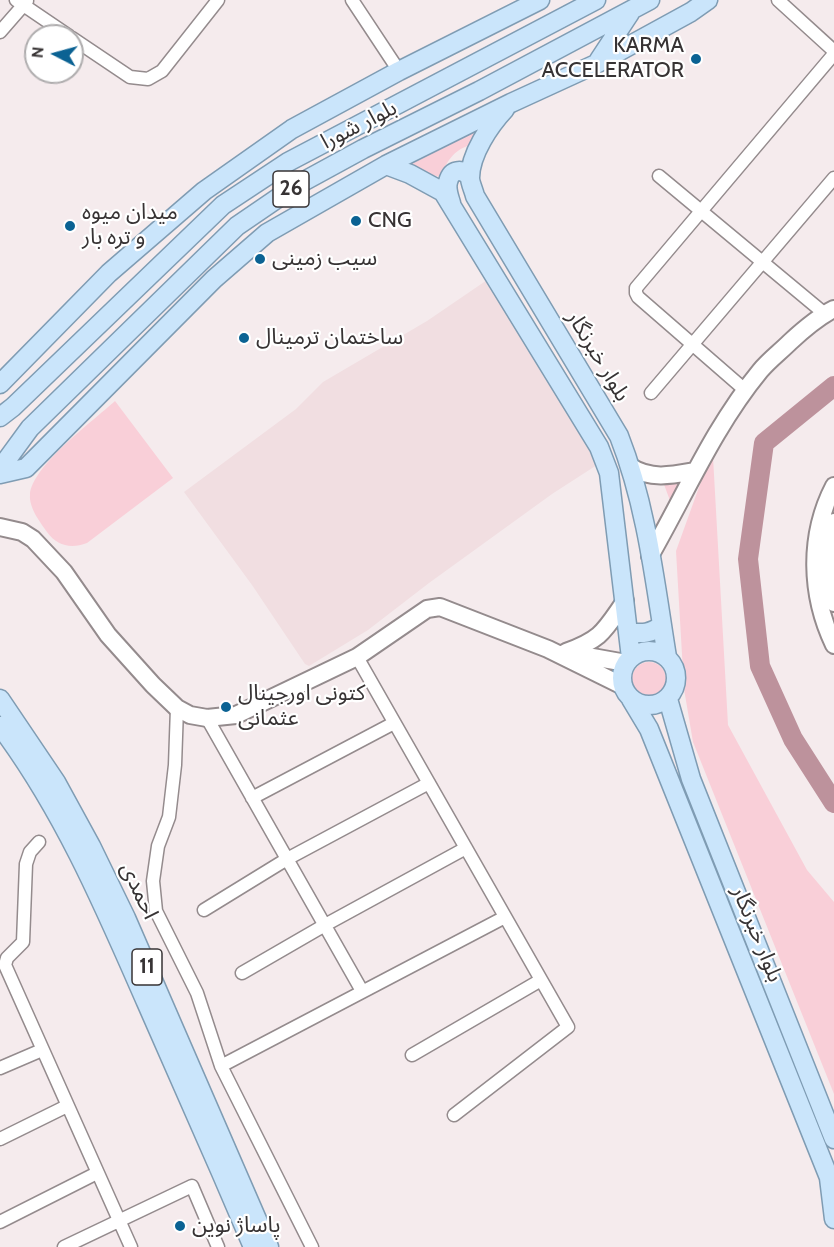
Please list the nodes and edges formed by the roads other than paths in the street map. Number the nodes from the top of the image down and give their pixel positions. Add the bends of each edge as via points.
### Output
1 (218, 0) edge
2 (352, 0) edge
3 (540, 0) edge
4 (596, 0) edge
5 (650, 0) edge
6 (708, 0) edge
7 (778, 0) edge
8 (22, 2) edge
9 (632, 10) junction
10 (53, 24) edge
11 (0, 32) edge
12 (84, 46) edge
13 (834, 52) edge
14 (596, 64) junction
15 (399, 71) junction
16 (511, 103) junction
17 (386, 165) junction
18 (659, 176) dead end
19 (470, 177) junction
20 (834, 178) edge
21 (453, 207) junction
22 (701, 211) junction
23 (763, 262) junction
24 (829, 312) edge
25 (693, 344) junction
26 (136, 357) junction
27 (0, 384) edge
28 (74, 386) junction
29 (745, 390) junction
30 (651, 393) dead end
31 (7, 412) edge
32 (30, 428) junction
33 (631, 467) junction
34 (0, 469) edge
35 (695, 471) junction
36 (0, 474) edge
37 (834, 486) edge
38 (834, 522) edge
39 (0, 527) edge
40 (650, 556) junction
41 (827, 597) edge
42 (625, 601) junction
43 (662, 625) junction
44 (628, 632) junction
45 (834, 645) edge
46 (548, 649) junction
47 (566, 652) junction
48 (357, 657) junction
49 (667, 657) junction
50 (629, 661) junction
51 (627, 693) junction
52 (0, 699) edge
53 (668, 699) junction
54 (177, 708) junction
55 (207, 718) junction
56 (674, 718) junction
57 (394, 723) junction
58 (0, 726) edge
59 (649, 729) junction
60 (429, 783) junction
61 (252, 798) junction
62 (39, 842) dead end
63 (466, 848) junction
64 (287, 859) junction
65 (204, 910) dead end
66 (506, 917) junction
67 (325, 925) junction
68 (242, 973) dead end
69 (541, 980) junction
70 (13, 984) junction
71 (0, 990) edge
72 (362, 991) junction
73 (42, 1050) junction
74 (412, 1055) dead end
75 (221, 1066) junction
76 (0, 1068) edge
77 (67, 1106) junction
78 (454, 1115) dead end
79 (0, 1139) edge
80 (834, 1139) edge
81 (97, 1173) junction
82 (832, 1184) edge
83 (834, 1218) edge
84 (118, 1221) junction
85 (0, 1222) edge
86 (64, 1247) edge
87 (131, 1247) edge
88 (218, 1247) edge
89 (254, 1247) edge
90 (269, 1247) edge
91 (312, 1247) edge

1 - 12 street via 162,71 148,79 130,77
2 - 15 street
3 - 15 main road
4 - 31 main road, بلوار شورا / 26 via 288,162 223,205
5 - 9 main road, بلوار شورا / 26
6 - 14 main road
7 - 13 street
8 - 10 street
8 - 11 street
9 - 14 main road
9 - 28 main road, بلوار شورا / 26 via 297,185 237,226
13 - 22 street
14 - 16 main road
15 - 27 main road via 292,129 204,191 83,291
16 - 17 main road
16 - 19 main road via 493,121 482,140
17 - 21 main road, بلوار خبرنگار via 443,192
17 - 26 main road via 253,243
18 - 22 street
19 - 21 main road via 463,171 451,176 447,185
19 - 33 main road, بلوار خبرنگار via 483,211 619,436
20 - 23 street
21 - 42 main road, بلوار خبرنگار via 599,447 609,473
22 - 23 street
22 - 25 street via 636,288 636,293
23 - 24 street
23 - 25 street
24 - 29 main road via 762,369
25 - 29 street
25 - 30 street
26 - 28 main road
26 - 36 main road via 26,468
28 - 32 main road, بلوار شورا / 26
29 - 35 main road
31 - 32 main road via 13,428
32 - 34 main road, بلوار شورا / 26
33 - 35 main road via 642,475
33 - 40 main road, بلوار خبرنگار
35 - 40 main road
37 - 41 main road via 817,538 814,571
38 - 41 main road
39 - 54 main road via 22,532 49,553 108,635
40 - 43 main road, بلوار خبرنگار
41 - 45 main road
42 - 44 main road, بلوار خبرنگار
42 - 47 main road via 599,637
43 - 44 main road via 646,633
43 - 49 main road, بلوار خبرنگار
44 - 50 main road, بلوار خبرنگار
46 - 47 main road
46 - 48 main road via 440,607 427,609
46 - 51 main road
47 - 50 main road
48 - 55 main road via 236,715
48 - 57 street
49 - 50 main road via 645,651
49 - 53 main road via 677,678
50 - 51 main road via 623,671
51 - 53 main road via 645,706
51 - 59 main road, بلوار خبرنگار
52 - 90 main road, احمدی / 11 via 56,782 91,846
53 - 56 main road, بلوار خبرنگار
54 - 55 main road
54 - 75 street via 170,806 153,881 156,911 196,993
55 - 61 street
56 - 59 main road via 659,720
56 - 80 main road, بلوار خبرنگار via 691,779
57 - 60 street
57 - 61 street
58 - 89 main road, احمدی / 11 via 46,793 77,850
59 - 82 main road, بلوار خبرنگار
60 - 63 street
60 - 64 street
61 - 64 street
62 - 70 street via 26,864 23,942 5,961
63 - 66 street
63 - 67 street
64 - 65 street
64 - 67 street
66 - 69 street
66 - 72 street
67 - 68 street
67 - 72 street
69 - 74 street
69 - 78 street via 568,1027
70 - 71 street
70 - 73 street
72 - 75 street
73 - 76 street
73 - 77 street
75 - 91 street
77 - 79 street
77 - 81 street
81 - 84 street
81 - 85 street
82 - 83 main road, بلوار خبرنگار
84 - 86 street
84 - 87 street
84 - 88 street via 192,1186

